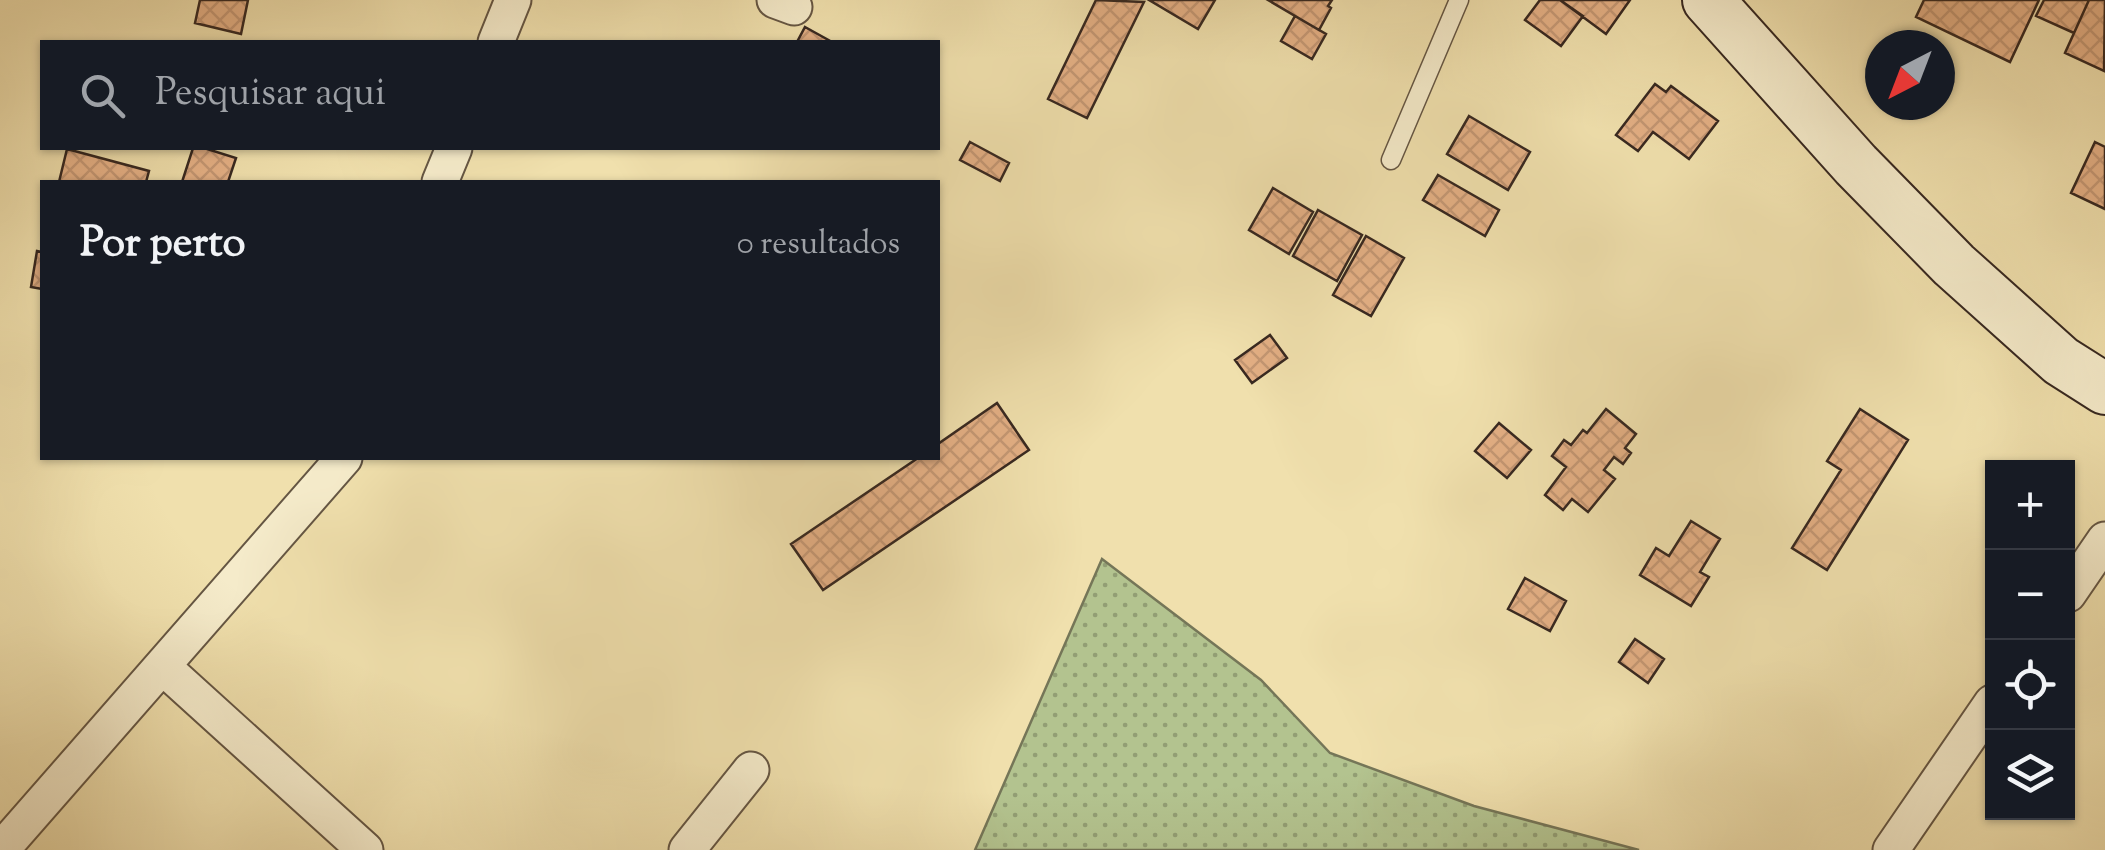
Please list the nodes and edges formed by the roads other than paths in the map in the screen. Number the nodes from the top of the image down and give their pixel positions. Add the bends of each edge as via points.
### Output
1 (513, 0) edge
2 (1459, 0) edge
3 (1708, 0) edge
4 (1759, 0) edge
5 (497, 40) edge
6 (1756, 51) junction
7 (453, 150) edge
8 (1391, 160) dead end
9 (441, 180) edge
10 (2105, 389) edge
11 (342, 460) edge
12 (2105, 540) edge
13 (2075, 584) edge
14 (162, 666) junction
15 (1985, 713) edge
16 (751, 770) dead end
17 (0, 850) edge
18 (365, 850) edge
19 (687, 850) edge
20 (1891, 850) edge

1 - 5 street
2 - 8 lane
3 - 6 main road
4 - 6 main road
6 - 10 main road via 1954,265 2061,361
7 - 9 street
11 - 14 street
12 - 13 street
14 - 17 street
14 - 18 street
15 - 20 street
16 - 19 street

